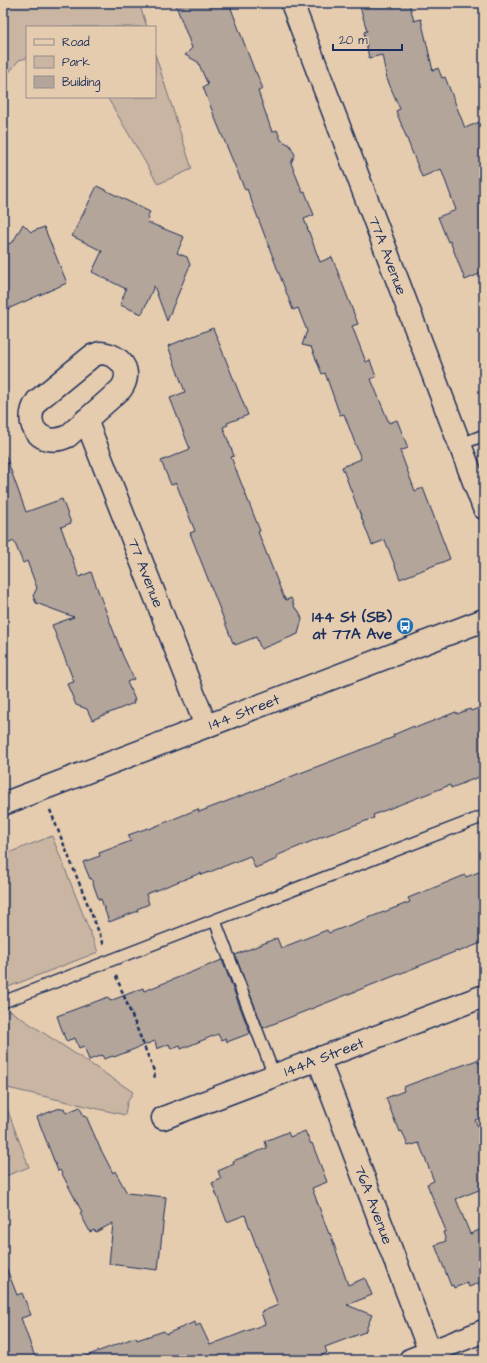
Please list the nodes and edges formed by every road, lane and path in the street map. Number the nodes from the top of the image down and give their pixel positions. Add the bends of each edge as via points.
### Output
1 (292, 3) edge
2 (86, 420) dead end
3 (484, 435) edge
4 (459, 445) junction
5 (484, 508) edge
6 (484, 620) edge
7 (206, 726) junction
8 (3, 804) edge
9 (484, 816) edge
10 (215, 921) junction
11 (484, 996) edge
12 (3, 1002) edge
13 (318, 1058) junction
14 (274, 1075) junction
15 (163, 1118) dead end
16 (484, 1331) edge
17 (420, 1356) edge

1 - 4 street, 77A Avenue
2 - 7 street, 77 Avenue
3 - 4 lane
4 - 5 street, 77A Avenue
6 - 7 street, 144 Street
7 - 8 street, 144 Street
9 - 10 lane
10 - 12 lane
10 - 14 lane
11 - 13 street, 144A Street
13 - 14 street, 144A Street
13 - 17 street, 76A Avenue
14 - 15 street, 144A Street
16 - 17 street

